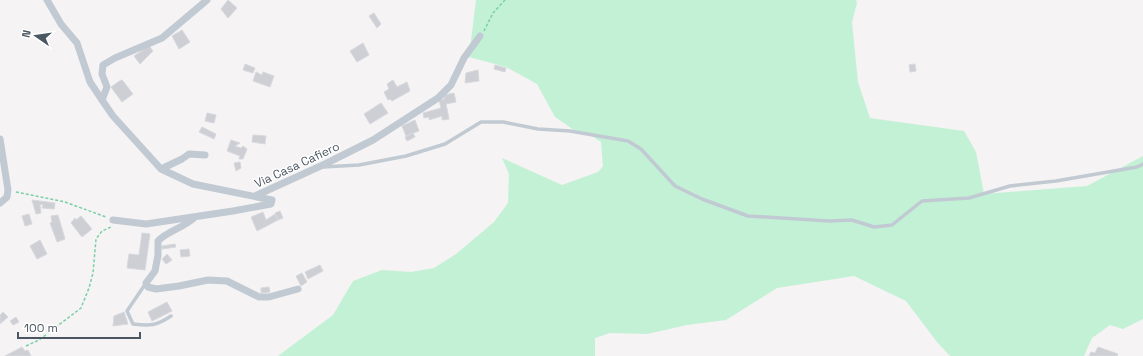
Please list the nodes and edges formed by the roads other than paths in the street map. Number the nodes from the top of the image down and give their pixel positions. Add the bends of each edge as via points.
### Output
1 (47, 0) edge
2 (207, 0) edge
3 (480, 36) road end
4 (102, 100) junction
5 (0, 139) edge
6 (205, 155) dead end
7 (1143, 164) edge
8 (318, 168) junction
9 (161, 169) junction
10 (255, 196) junction
11 (0, 203) edge
12 (194, 217) junction
13 (113, 220) road end
14 (146, 283) junction
15 (298, 289) dead end
16 (170, 316) dead end

1 - 4 street via 61,24 77,43 90,82
2 - 4 street via 162,38 103,65 102,74 107,86
3 - 8 street, Via Casa Cafiero via 464,58 451,86 438,98 373,140
4 - 9 street
5 - 11 street via 8,190 7,197
6 - 9 street via 188,154
7 - 8 lane via 1056,181 1010,186 969,198 922,201 892,225 874,227 852,220 748,216 676,186 641,149 628,141 504,122 481,122 445,144 406,156 359,165
8 - 10 street, Via Casa Cafiero
9 - 10 street via 193,184
10 - 12 street, Via Casa Cafiero via 272,200 271,204
12 - 13 street, Via Casa Cafiero via 146,224
12 - 14 street via 158,241 155,271
14 - 15 street via 148,287 156,288 208,280 227,281 259,297
14 - 16 lane via 127,311 130,320 133,324 158,324

